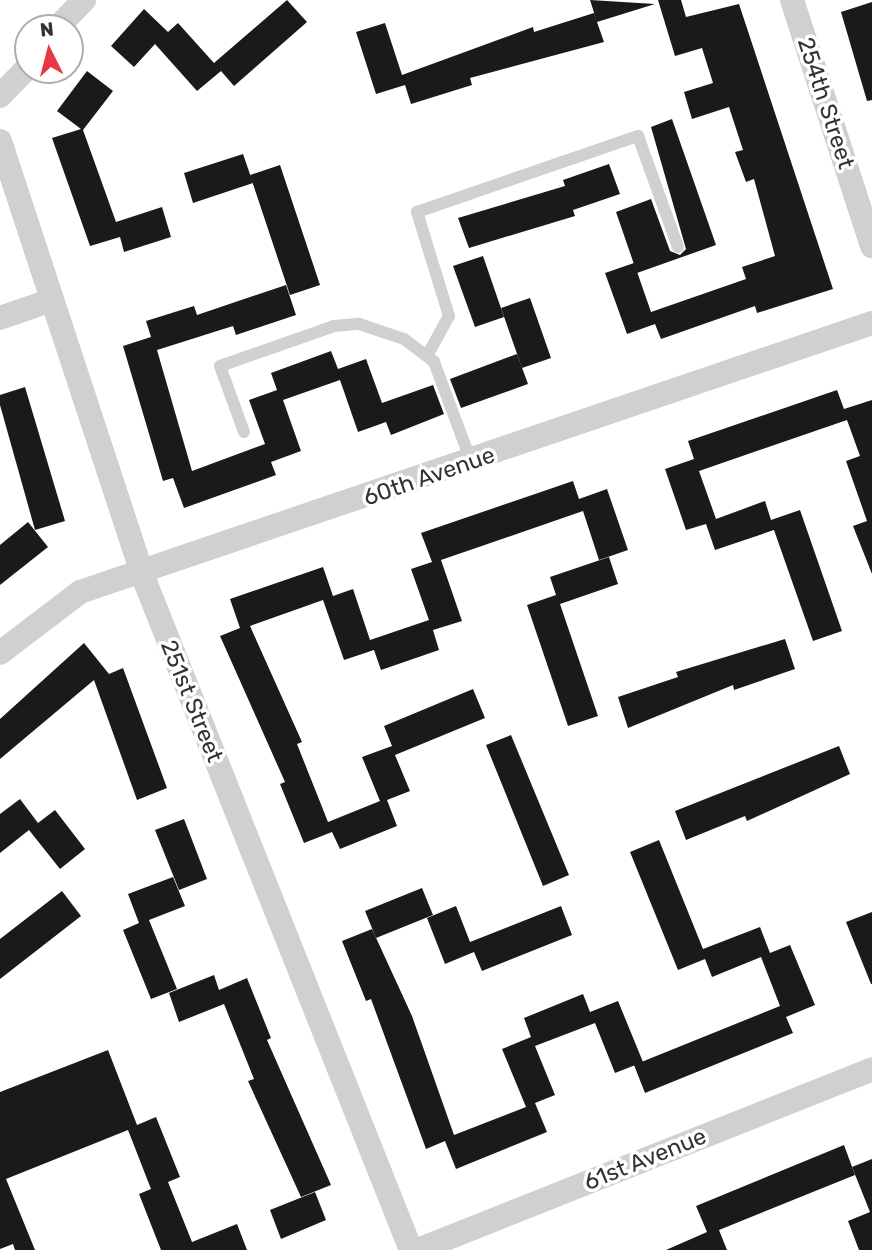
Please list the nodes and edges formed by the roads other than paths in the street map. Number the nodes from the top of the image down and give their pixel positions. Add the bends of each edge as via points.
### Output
1 (84, 0) edge
2 (792, 0) edge
3 (70, 14) edge
4 (14, 82) edge
5 (0, 96) edge
6 (0, 141) edge
7 (872, 246) edge
8 (678, 247) dead end
9 (52, 300) junction
10 (0, 318) edge
11 (872, 323) edge
12 (427, 356) junction
13 (244, 432) dead end
14 (471, 462) junction
15 (142, 575) junction
16 (0, 653) edge
17 (872, 1069) edge
18 (411, 1250) edge
19 (418, 1250) edge

1 - 3 street
2 - 7 street, 254th Street
4 - 5 street
6 - 9 street, 251st Street
8 - 12 lane via 638,136 417,212 449,316
9 - 10 street
9 - 15 street, 251st Street
11 - 14 street, 60th Avenue
12 - 13 lane via 404,339 359,324 334,326 219,366
12 - 14 lane via 435,362
14 - 15 street, 60th Avenue
15 - 16 street, 60th Avenue via 80,592
15 - 18 street, 251st Street
17 - 19 street, 61st Avenue

